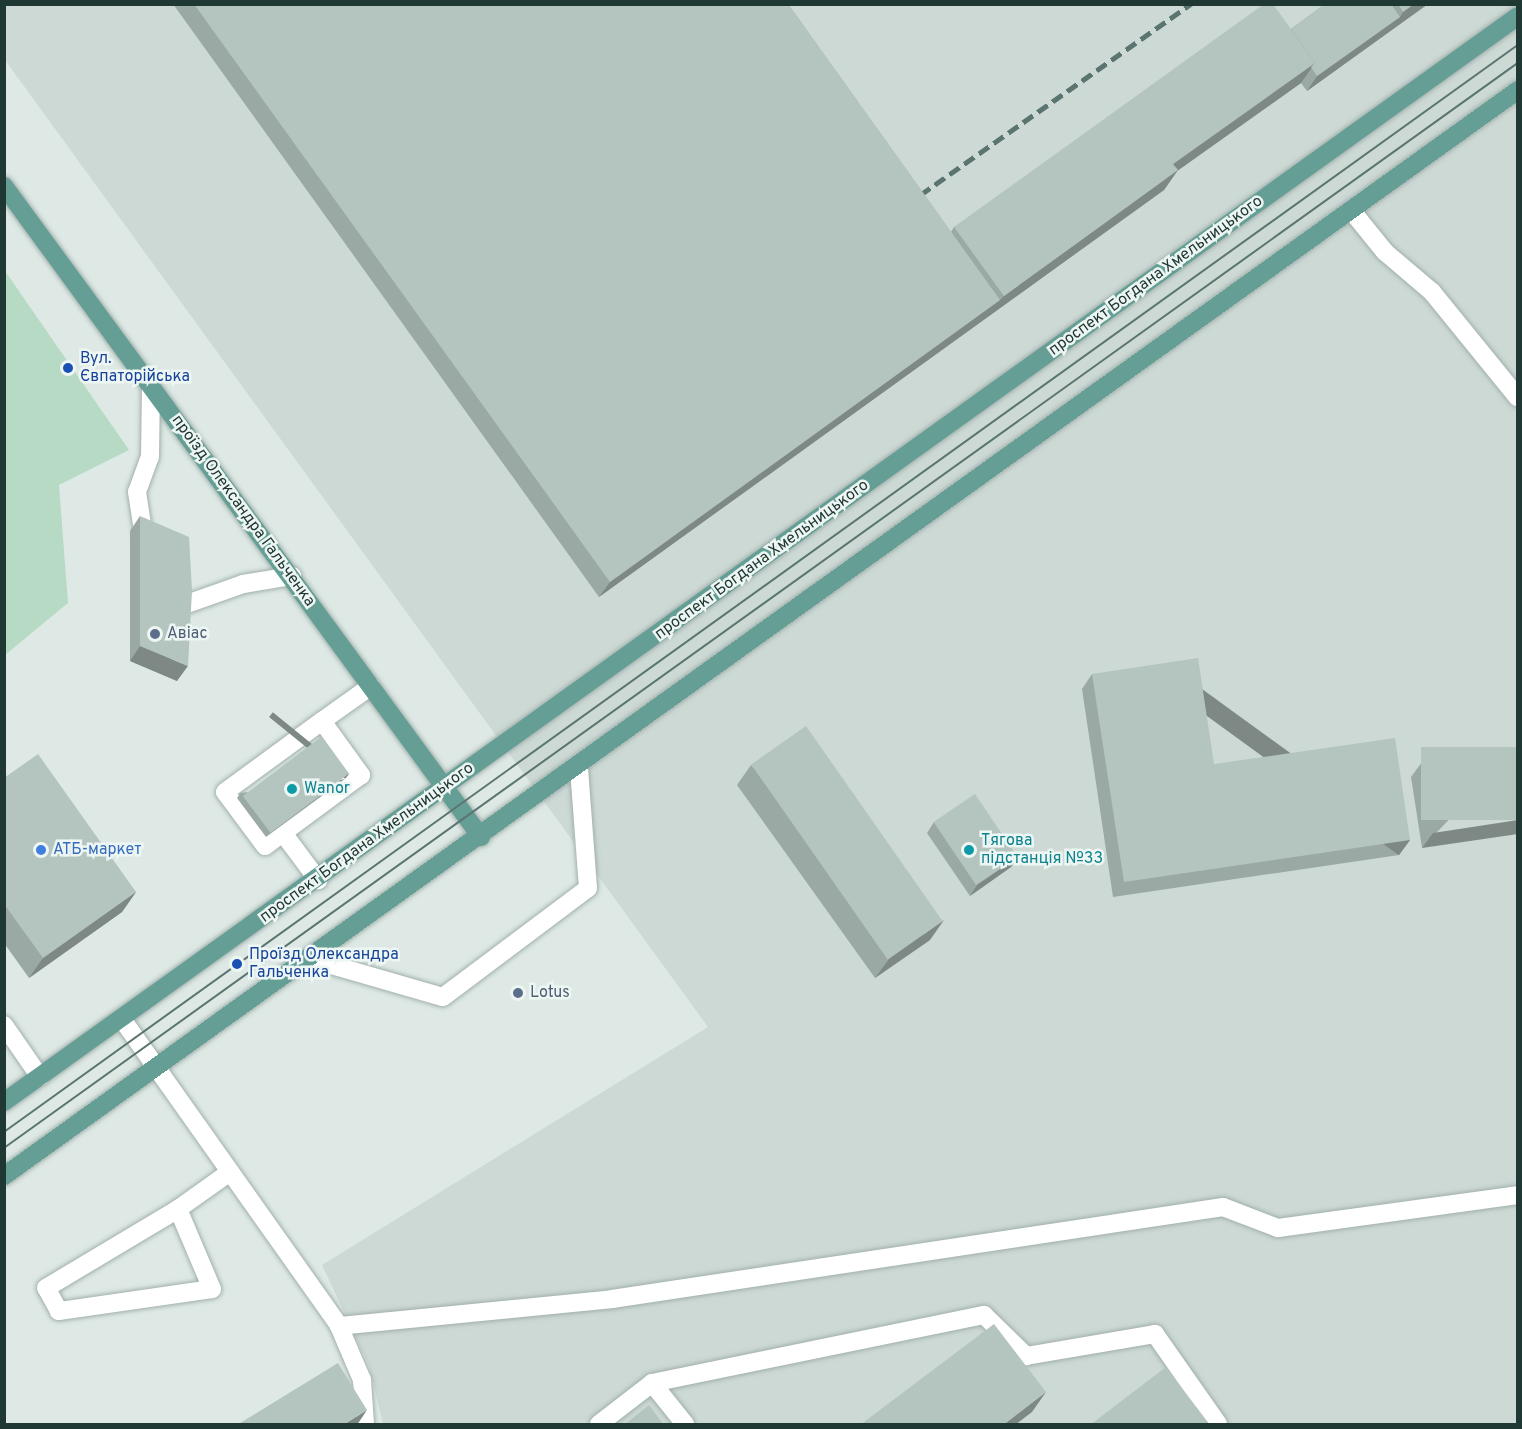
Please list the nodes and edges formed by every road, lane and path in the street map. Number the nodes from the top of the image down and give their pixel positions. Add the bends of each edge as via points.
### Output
1 (1518, 16) edge
2 (1518, 90) edge
3 (4, 186) edge
4 (1351, 210) junction
5 (151, 387) junction
6 (1518, 398) edge
7 (144, 537) edge
8 (292, 576) junction
9 (181, 606) edge
10 (371, 686) junction
11 (322, 721) junction
12 (579, 767) junction
13 (446, 787) junction
14 (283, 832) junction
15 (481, 837) junction
16 (318, 879) junction
17 (311, 959) junction
18 (122, 1018) junction
19 (4, 1025) edge
20 (157, 1068) junction
21 (40, 1077) junction
22 (4, 1102) edge
23 (230, 1172) junction
24 (4, 1176) edge
25 (1518, 1195) edge
26 (178, 1209) junction
27 (339, 1326) junction
28 (652, 1383) junction
29 (365, 1425) edge
30 (599, 1425) edge
31 (685, 1425) edge
32 (1218, 1425) edge

1 - 13 main road, проспект Богдана Хмельницького
2 - 4 main road
3 - 5 main road, проїзд Олександра Гальченка
4 - 6 street via 1385,252 1432,292
4 - 12 main road
5 - 7 street via 150,457 137,492
5 - 8 main road, проїзд Олександра Гальченка
8 - 9 street via 243,584
8 - 10 main road, проїзд Олександра Гальченка
10 - 11 street
10 - 13 main road, проїзд Олександра Гальченка
11 - 14 street via 362,775
11 - 14 street via 225,792 264,846
12 - 15 main road
12 - 17 street via 588,888 443,997
13 - 15 main road, проїзд Олександра Гальченка
13 - 16 main road, проспект Богдана Хмельницького
14 - 16 street
15 - 17 main road
16 - 18 main road, проспект Богдана Хмельницького
17 - 20 main road
18 - 20 street
18 - 21 main road, проспект Богдана Хмельницького
19 - 21 street
20 - 23 street
20 - 24 main road
21 - 22 main road, проспект Богдана Хмельницького
23 - 26 street
23 - 27 street
25 - 27 street via 1278,1228 1223,1207 612,1299
26 - 26 street via 46,1288 59,1311 212,1289
27 - 29 street via 362,1380
28 - 30 street
28 - 31 street
28 - 32 street via 984,1315 1026,1356 1155,1334

